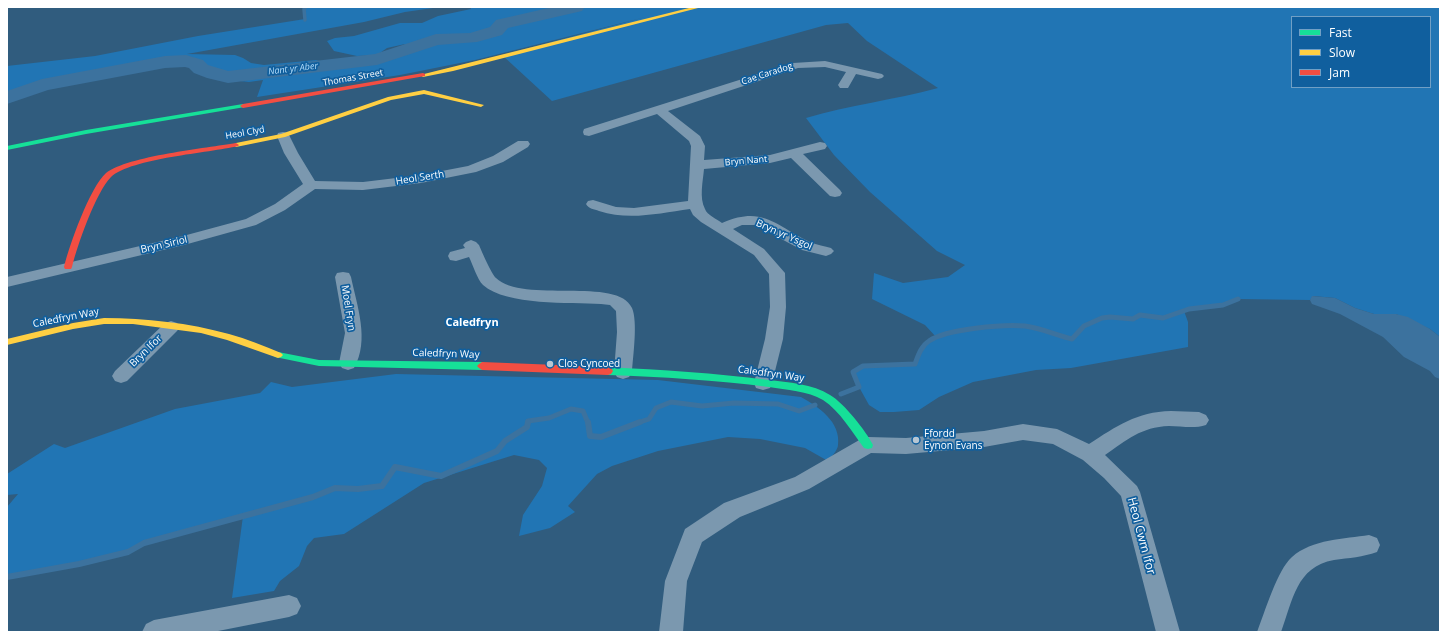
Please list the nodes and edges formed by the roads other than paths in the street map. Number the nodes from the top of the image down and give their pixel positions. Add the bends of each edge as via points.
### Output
1 (699, 7) edge
2 (853, 70) junction
3 (878, 76) dead end
4 (844, 85) dead end
5 (481, 105) dead end
6 (659, 110) junction
7 (589, 132) dead end
8 (283, 136) junction
9 (523, 144) dead end
10 (820, 146) dead end
11 (7, 148) edge
12 (794, 153) junction
13 (697, 165) junction
14 (311, 185) junction
15 (835, 193) dead end
16 (593, 204) dead end
17 (696, 204) junction
18 (720, 229) junction
19 (826, 251) dead end
20 (456, 256) dead end
21 (68, 267) junction
22 (343, 277) dead end
23 (7, 282) edge
24 (171, 327) junction
25 (7, 342) edge
26 (348, 363) junction
27 (623, 372) junction
28 (121, 376) dead end
29 (763, 383) junction
30 (1198, 420) dead end
31 (868, 445) junction
32 (1090, 454) junction
33 (1369, 545) dead end
34 (289, 606) dead end
35 (154, 632) edge
36 (671, 632) edge
37 (1168, 632) edge
38 (1269, 632) edge

1 - 11 street, Thomas Street via 445,71 86,132
2 - 3 street, Cae Caradog
2 - 4 street
2 - 6 street, Cae Caradog via 826,64 797,65
5 - 8 street, Heol Clyd via 424,92 380,100
6 - 7 street, Cae Caradog
6 - 13 street via 695,140 698,146
8 - 14 street
8 - 21 street, Heol Clyd via 143,162 112,173 104,180 85,219
9 - 14 street, Heol Serth via 498,159 471,169 421,179 362,186
10 - 12 street, Bryn Nant
12 - 13 street, Bryn Nant via 758,161
12 - 15 street
13 - 17 street
14 - 21 street, Bryn Siriol via 280,207 252,222
16 - 17 street via 614,211 634,212
17 - 18 street via 698,212
18 - 19 street, Bryn yr Ysgol via 739,221 756,220 807,247
18 - 29 street via 759,252 777,273 778,307 774,339
20 - 27 street via 473,248 490,281 509,292 529,296 601,298 615,301 624,309 626,332
21 - 23 street, Bryn Siriol
22 - 26 street, Moel Fryn via 354,333
24 - 25 street, Caledfryn Way via 133,321 104,321
24 - 26 street, Caledfryn Way via 201,330 229,337 296,360
24 - 28 street, Bryn Ifor
26 - 27 street, Caledfryn Way
27 - 29 street, Caledfryn Way via 675,374
29 - 31 street, Caledfryn Way via 808,390 826,397 845,415
30 - 32 street via 1162,419 1142,422
31 - 32 street, Heol Cwm Ifor via 914,445 984,439 1023,432 1057,437
31 - 36 street via 802,483 732,510 693,536 676,581
32 - 37 street, Heol Cwm Ifor via 1130,492
33 - 38 street via 1322,553 1302,563 1293,573
34 - 35 street

